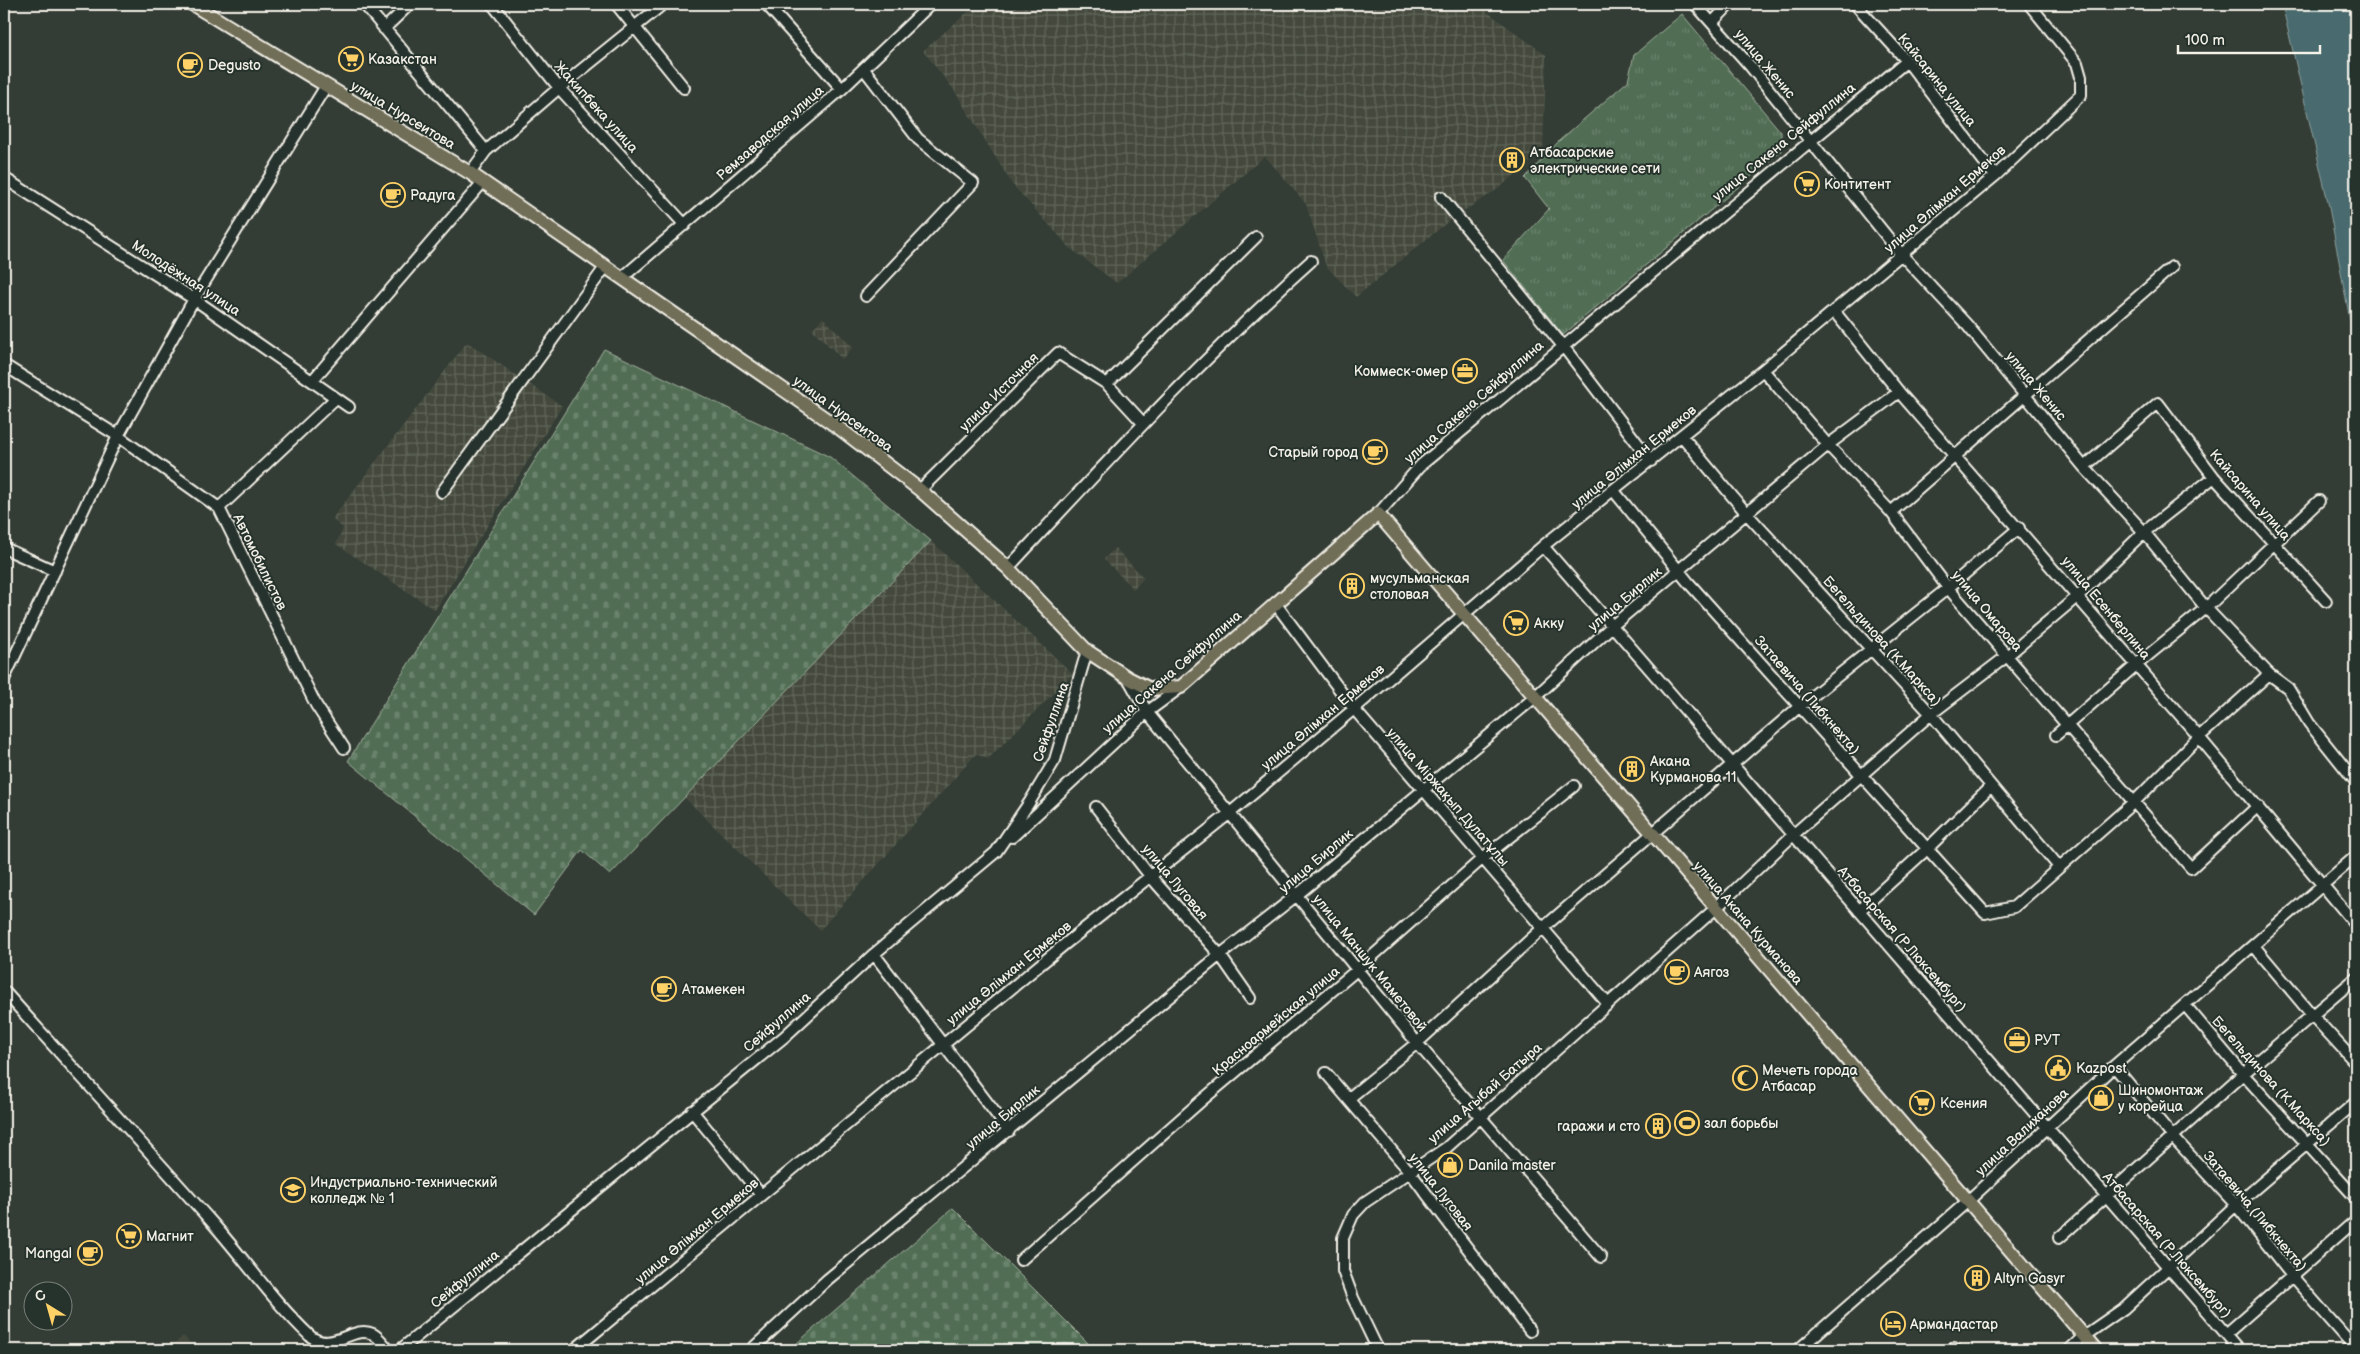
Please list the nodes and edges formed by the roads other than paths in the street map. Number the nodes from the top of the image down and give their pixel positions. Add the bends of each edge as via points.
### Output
1 (192, 4) edge
2 (364, 4) edge
3 (410, 4) edge
4 (492, 4) edge
5 (616, 4) edge
6 (663, 4) edge
7 (766, 4) edge
8 (931, 4) edge
9 (1695, 4) edge
10 (1730, 4) edge
11 (1855, 4) edge
12 (2029, 4) edge
13 (1712, 23) junction
14 (635, 26) junction
15 (384, 29) junction
16 (1907, 61) junction
17 (864, 69) junction
18 (326, 86) junction
19 (558, 88) junction
20 (684, 88) dead end
21 (842, 89) junction
22 (1810, 140) junction
23 (486, 152) junction
24 (470, 173) junction
25 (1995, 176) junction
26 (4, 178) edge
27 (483, 182) junction
28 (1441, 197) dead end
29 (685, 225) junction
30 (1256, 237) dead end
31 (1901, 254) junction
32 (1311, 261) dead end
33 (606, 266) junction
34 (2172, 267) dead end
35 (622, 277) junction
36 (866, 296) dead end
37 (194, 299) junction
38 (1834, 311) junction
39 (1563, 346) junction
40 (4, 365) edge
41 (1763, 370) junction
42 (312, 381) junction
43 (1107, 384) junction
44 (1899, 392) junction
45 (2025, 394) junction
46 (336, 398) junction
47 (349, 407) dead end
48 (1144, 424) junction
49 (118, 436) junction
50 (1682, 436) junction
51 (1828, 445) junction
52 (1955, 455) junction
53 (1651, 461) junction
54 (2084, 467) junction
55 (2214, 478) junction
56 (920, 490) junction
57 (1614, 491) junction
58 (442, 492) dead end
59 (2319, 501) dead end
60 (219, 508) junction
61 (1891, 512) junction
62 (1378, 514) junction
63 (1747, 514) junction
64 (2019, 528) junction
65 (2144, 532) junction
66 (2274, 544) junction
67 (1542, 546) junction
68 (4, 548) edge
69 (1008, 568) junction
70 (54, 571) junction
71 (1679, 571) junction
72 (1948, 588) junction
73 (2078, 596) junction
74 (2326, 601) dead end
75 (1275, 603) junction
76 (2206, 608) junction
77 (1464, 614) junction
78 (1612, 626) junction
79 (1871, 648) junction
80 (1088, 651) junction
81 (2007, 656) junction
82 (2136, 665) junction
83 (2269, 674) junction
84 (1128, 678) junction
85 (4, 679) edge
86 (1181, 687) junction
87 (1534, 698) junction
88 (1800, 706) junction
89 (1354, 709) junction
90 (1147, 712) junction
91 (1931, 714) junction
92 (2066, 725) junction
93 (2056, 734) dead end
94 (2199, 737) junction
95 (344, 748) dead end
96 (1732, 765) junction
97 (1861, 778) junction
98 (2356, 782) edge
99 (1574, 786) dead end
100 (1991, 786) junction
101 (1424, 789) junction
102 (2134, 802) junction
103 (2258, 806) junction
104 (1096, 807) dead end
105 (1230, 813) junction
106 (1652, 835) junction
107 (1793, 835) junction
108 (1927, 849) junction
109 (996, 852) junction
110 (2356, 856) edge
111 (1483, 858) junction
112 (2059, 867) junction
113 (1150, 876) junction
114 (2322, 886) junction
115 (1297, 895) junction
116 (1716, 908) junction
117 (1859, 911) junction
118 (2356, 925) edge
119 (1543, 928) junction
120 (2254, 946) junction
121 (874, 954) junction
122 (1220, 955) junction
123 (1358, 969) junction
124 (2356, 978) edge
125 (4, 991) edge
126 (1250, 998) dead end
127 (1608, 1004) junction
128 (2185, 1005) junction
129 (2312, 1015) junction
130 (1417, 1043) junction
131 (942, 1045) junction
132 (2356, 1063) edge
133 (2114, 1066) junction
134 (1326, 1073) dead end
135 (2243, 1074) junction
136 (1348, 1099) junction
137 (2356, 1102) edge
138 (692, 1111) junction
139 (1482, 1117) junction
140 (2047, 1128) junction
141 (1009, 1131) junction
142 (2173, 1137) junction
143 (2307, 1143) junction
144 (1410, 1172) junction
145 (761, 1195) junction
146 (2106, 1196) junction
147 (2356, 1198) edge
148 (1968, 1201) junction
149 (2236, 1205) junction
150 (2356, 1220) edge
151 (2059, 1238) dead end
152 (1601, 1257) dead end
153 (1021, 1260) dead end
154 (2168, 1267) junction
155 (2292, 1276) junction
156 (1530, 1331) dead end
157 (2226, 1334) junction
158 (2084, 1336) junction
159 (2352, 1346) edge
160 (389, 1350) edge
161 (400, 1350) edge
162 (574, 1350) edge
163 (751, 1350) edge
164 (1378, 1350) edge
165 (1798, 1350) edge
166 (2069, 1350) edge
167 (2096, 1350) edge
168 (2240, 1350) edge

1 - 18 main road, улица Нурсеитова
2 - 15 street, улица Нурсеитова
3 - 15 street
4 - 19 street, Жакипбека улица
5 - 14 street
6 - 14 street
7 - 21 street
8 - 17 street, Ремзаводская улица
9 - 13 street, улица Женис
10 - 13 street
11 - 16 street, Кайсарина улица
12 - 25 street, улица Әлімхан Ермеков via 2077,63 2081,95
13 - 22 street, улица Женис
14 - 19 street
14 - 20 street
15 - 23 street, улица Нурсеитова
16 - 22 street, улица Сакена Сейфуллина
16 - 25 street, Кайсарина улица
17 - 21 street, Ремзаводская улица
17 - 36 street via 918,139 973,183
18 - 24 main road, улица Нурсеитова
18 - 37 street
19 - 23 street
19 - 29 street, Жакипбека улица
21 - 29 street, Ремзаводская улица
22 - 31 street, улица Женис
22 - 39 street, улица Сакена Сейфуллина
23 - 24 street
24 - 27 main road, улица Нурсеитова
25 - 31 street, улица Әлімхан Ермеков
26 - 37 street, Молодёжная улица
27 - 33 main road, улица Нурсеитова
27 - 42 street
28 - 39 street
29 - 35 street, Ремзаводская улица
30 - 43 street
31 - 38 street, улица Әлімхан Ермеков
31 - 45 street, улица Женис
32 - 48 street via 1260,307
33 - 35 main road, улица Нурсеитова
33 - 58 street
34 - 45 street
35 - 56 main road, улица Нурсеитова via 839,428
37 - 42 street, Молодёжная улица
37 - 49 street
38 - 41 street, улица Әлімхан Ермеков
38 - 44 street, улица Есенберлина
39 - 53 street
39 - 62 street, улица Сакена Сейфуллина via 1421,465
40 - 49 street, Автомобилистов
41 - 50 street, улица Әлімхан Ермеков
41 - 51 street, улица Омарова
42 - 46 street, Молодёжная улица
43 - 48 street, улица Источная
43 - 56 street, улица Источная via 1058,354
44 - 51 street, улица Бирлик
44 - 52 street, улица Есенберлина
45 - 52 street
45 - 54 street, улица Женис
46 - 47 street, Молодёжная улица
46 - 60 street
48 - 69 street
49 - 60 street, Автомобилистов
49 - 70 street
50 - 53 street, улица Әлімхан Ермеков
50 - 63 street, Бегельдинова (К.Маркса)
51 - 61 street, улица Омарова
51 - 63 street, улица Бирлик
52 - 61 street
52 - 64 street, улица Есенберлина
53 - 57 street, улица Әлімхан Ермеков
54 - 55 street, Кайсарина улица via 2158,403
54 - 65 street, улица Женис
55 - 65 street, улица Агыбай Батыра
55 - 66 street, Кайсарина улица
56 - 69 main road, улица Нурсеитова
57 - 67 street, улица Әлімхан Ермеков
57 - 71 street, Затаевича (Либкнехта)
59 - 66 street
60 - 95 street, Автомобилистов via 316,705
61 - 72 street, улица Омарова
62 - 75 main road, улица Сакена Сейфуллина
62 - 77 main road, улица Акана Курманова
63 - 71 street, улица Бирлик
63 - 79 street, Бегельдинова (К.Маркса)
64 - 72 street
64 - 73 street, улица Есенберлина
65 - 73 street, улица Агыбай Батыра
65 - 76 street, улица Женис
66 - 74 street, Кайсарина улица
66 - 76 street
67 - 77 street, улица Әлімхан Ермеков
67 - 78 street, Атбасарская (Р.Люксембург)
68 - 70 street
69 - 80 main road, улица Нурсеитова
70 - 85 street
71 - 78 street, улица Бирлик
71 - 88 street, Затаевича (Либкнехта)
72 - 79 street
72 - 81 street, улица Омарова
73 - 81 street, улица Агыбай Батыра
73 - 82 street, улица Есенберлина
75 - 86 main road, улица Сакена Сейфуллина
75 - 89 street, улица Міржақып Дулатұлы
76 - 82 street
76 - 83 street, улица Женис
77 - 87 main road, улица Акана Курманова
77 - 89 street, улица Әлімхан Ермеков
78 - 87 street, улица Бирлик
78 - 96 street, Атбасарская (Р.Люксембург)
79 - 88 street
79 - 91 street, Бегельдинова (К.Маркса)
80 - 84 main road, улица Нурсеитова
80 - 109 street, Сейфуллина via 1055,760
81 - 91 street, улица Агыбай Батыра
81 - 92 street, улица Омарова
82 - 92 street
82 - 94 street, улица Есенберлина
83 - 94 street
83 - 98 street, улица Женис via 2288,688 2308,723
84 - 86 main road, улица Нурсеитова via 1150,689
84 - 90 street, улица Маншук Маметовой
86 - 90 street, улица Сакена Сейфуллина
87 - 101 street, улица Бирлик
87 - 106 main road, улица Акана Курманова
88 - 96 street
88 - 97 street, Затаевича (Либкнехта)
89 - 101 street, улица Міржақып Дулатұлы
89 - 105 street, улица Әлімхан Ермеков
90 - 105 street, улица Маншук Маметовой
90 - 109 street, улица Сакена Сейфуллина
91 - 97 street, улица Агыбай Батыра
91 - 100 street, Бегельдинова (К.Маркса)
92 - 93 street
92 - 102 street, улица Омарова
94 - 102 street
94 - 103 street, улица Есенберлина
96 - 106 street
96 - 107 street, Атбасарская (Р.Люксембург)
97 - 107 street, улица Агыбай Батыра
97 - 108 street, Затаевича (Либкнехта)
99 - 111 street, Красноармейская улица
100 - 108 street
100 - 112 street, Бегельдинова (К.Маркса)
101 - 111 street, улица Міржақып Дулатұлы
101 - 115 street, улица Бирлик
102 - 103 street, улица Омарова via 2192,868
102 - 112 street
103 - 114 street, улица Есенберлина
104 - 113 street, улица Луговая
105 - 113 street, улица Әлімхан Ермеков
105 - 115 street, улица Маншук Маметовой
106 - 116 main road, улица Акана Курманова
106 - 119 street
107 - 116 street, улица Агыбай Батыра
107 - 117 street, Атбасарская (Р.Люксембург)
108 - 112 street, Затаевича (Либкнехта) via 1985,913 2014,907
108 - 117 street
109 - 121 street, Сейфуллина
110 - 114 street, улица Валиханова
111 - 119 street, улица Міржақып Дулатұлы
111 - 123 street, Красноармейская улица
113 - 122 street, улица Луговая
113 - 131 street, улица Әлімхан Ермеков
114 - 118 street, улица Есенберлина
114 - 120 street, улица Валиханова
115 - 122 street, улица Бирлик
115 - 123 street, улица Маншук Маметовой
116 - 127 street, улица Агыбай Батыра
116 - 148 main road, улица Акана Курманова
117 - 140 street, Атбасарская (Р.Люксембург)
119 - 127 street, улица Міржақып Дулатұлы
119 - 130 street
120 - 128 street, улица Валиханова
120 - 129 street
121 - 131 street
121 - 138 street, Сейфуллина via 784,1037
122 - 126 street, улица Луговая
122 - 141 street, улица Бирлик
123 - 130 street, улица Маншук Маметовой
123 - 153 street, Красноармейская улица via 1201,1101
124 - 129 street
125 - 160 street via 311,1337 319,1343 336,1342 363,1332 374,1334
127 - 139 street, улица Агыбай Батыра
128 - 133 street, улица Валиханова
128 - 135 street, Бегельдинова (К.Маркса)
129 - 132 street
129 - 135 street
130 - 136 street
130 - 139 street, улица Маншук Маметовой
131 - 141 street
131 - 145 street, улица Әлімхан Ермеков
133 - 140 street, улица Валиханова
133 - 142 street, Затаевича (Либкнехта)
134 - 136 street, улица Луговая
135 - 142 street
135 - 143 street, Бегельдинова (К.Маркса)
136 - 144 street, улица Луговая
137 - 143 street
138 - 145 street
138 - 161 street, Сейфуллина
139 - 144 street, улица Агыбай Батыра via 1446,1148
139 - 152 street, улица Маншук Маметовой
140 - 146 street, Атбасарская (Р.Люксембург)
140 - 148 street, улица Валиханова
141 - 163 street, улица Бирлик via 828,1279
142 - 146 street
142 - 149 street, Затаевича (Либкнехта)
143 - 147 street, Бегельдинова (К.Маркса)
143 - 149 street
144 - 156 street, улица Луговая
144 - 164 street, улица Агыбай Батыра via 1365,1202 1353,1216 1343,1238 1343,1271 1352,1298
145 - 162 street, улица Әлімхан Ермеков
146 - 151 street
146 - 154 street, Атбасарская (Р.Люксембург)
148 - 158 main road, улица Акана Курманова
148 - 165 street, улица Валиханова
149 - 154 street
149 - 155 street, Затаевича (Либкнехта)
150 - 155 street
154 - 157 street, Атбасарская (Р.Люксембург)
154 - 158 street via 2124,1309
155 - 157 street
155 - 159 street, Затаевича (Либкнехта)
157 - 168 street, Атбасарская (Р.Люксембург)
158 - 166 street
158 - 167 main road, улица Акана Курманова

